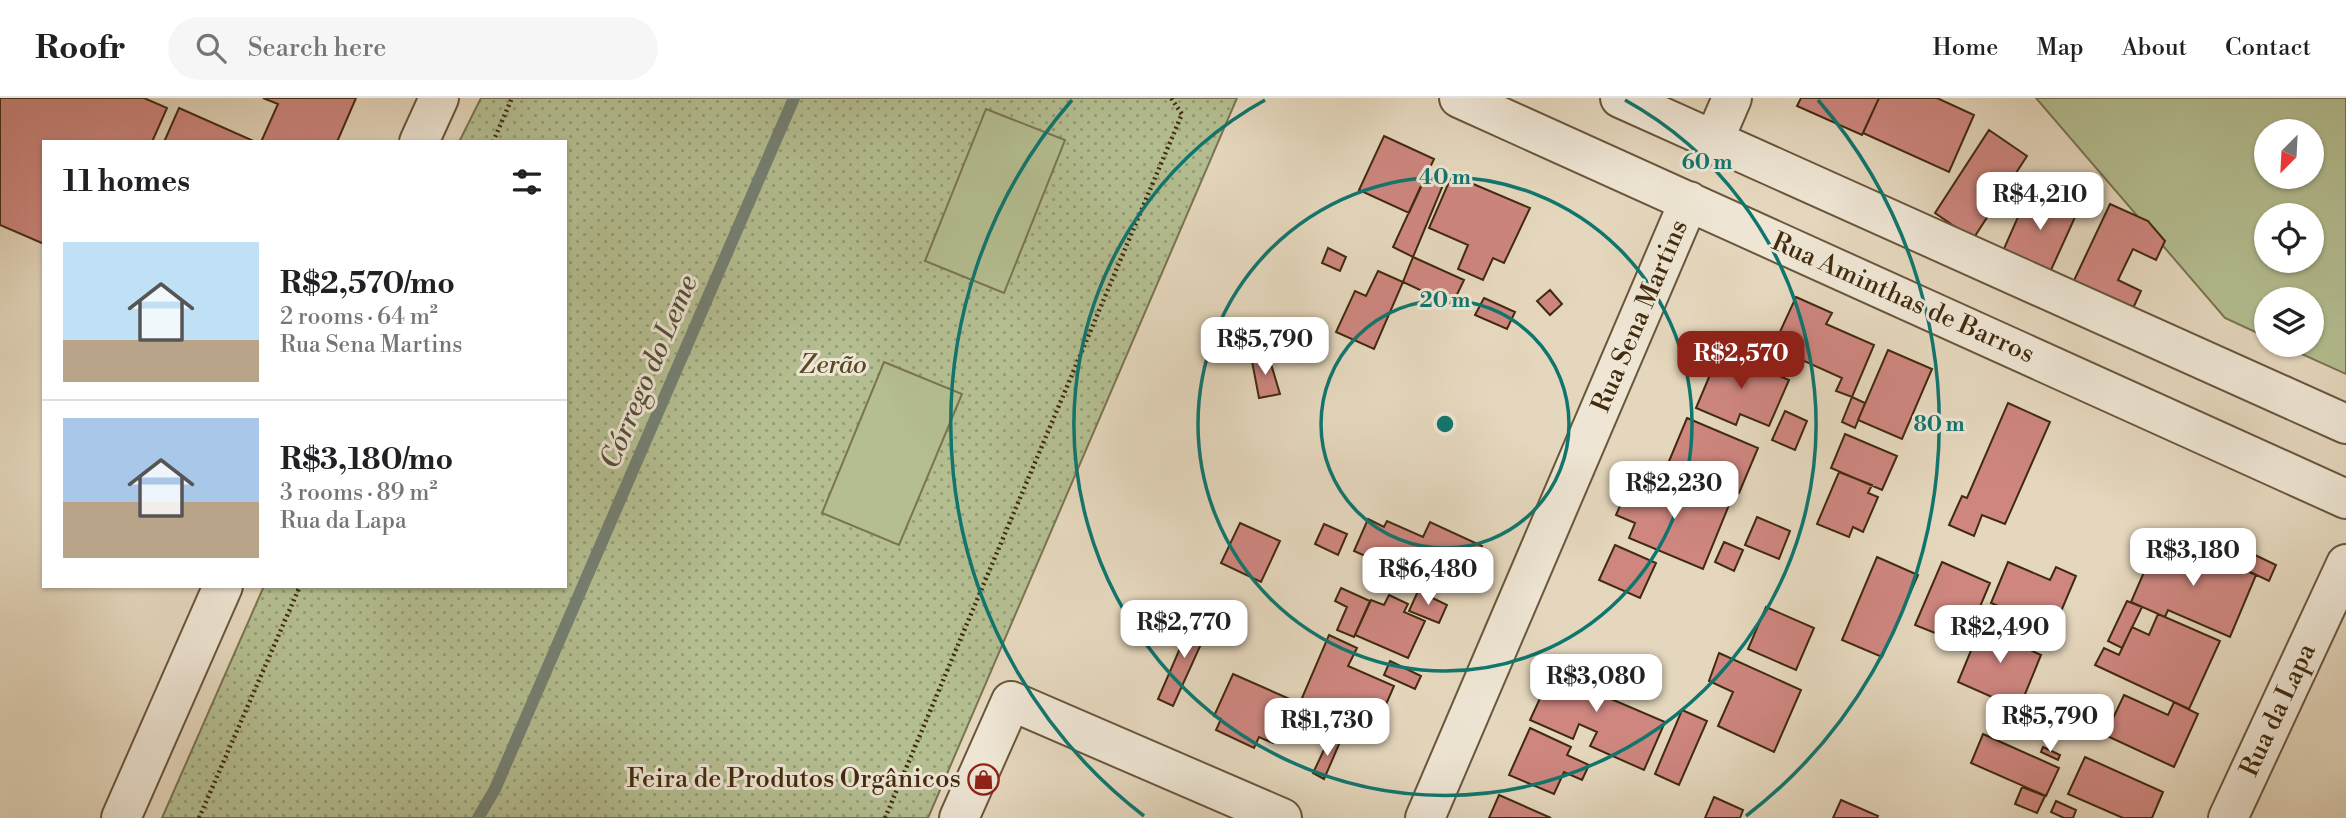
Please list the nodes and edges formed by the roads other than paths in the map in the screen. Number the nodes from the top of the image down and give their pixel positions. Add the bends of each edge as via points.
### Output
1 (439, 98) edge
2 (1459, 98) edge
3 (1620, 98) edge
4 (1732, 98) edge
5 (1714, 139) junction
6 (420, 140) edge
7 (1689, 201) junction
8 (2346, 424) edge
9 (2346, 499) edge
10 (2346, 564) edge
11 (222, 588) edge
12 (121, 818) edge
13 (959, 818) edge
14 (1282, 818) edge
15 (1425, 818) edge
16 (2228, 818) edge

1 - 6 street
2 - 7 street, Rua Aminthas de Barros
3 - 5 street
4 - 5 street
5 - 8 street
7 - 9 street, Rua Aminthas de Barros
7 - 15 street, Rua Sena Martins
10 - 16 street, Rua da Lapa
11 - 12 street
13 - 14 street via 1011,701

